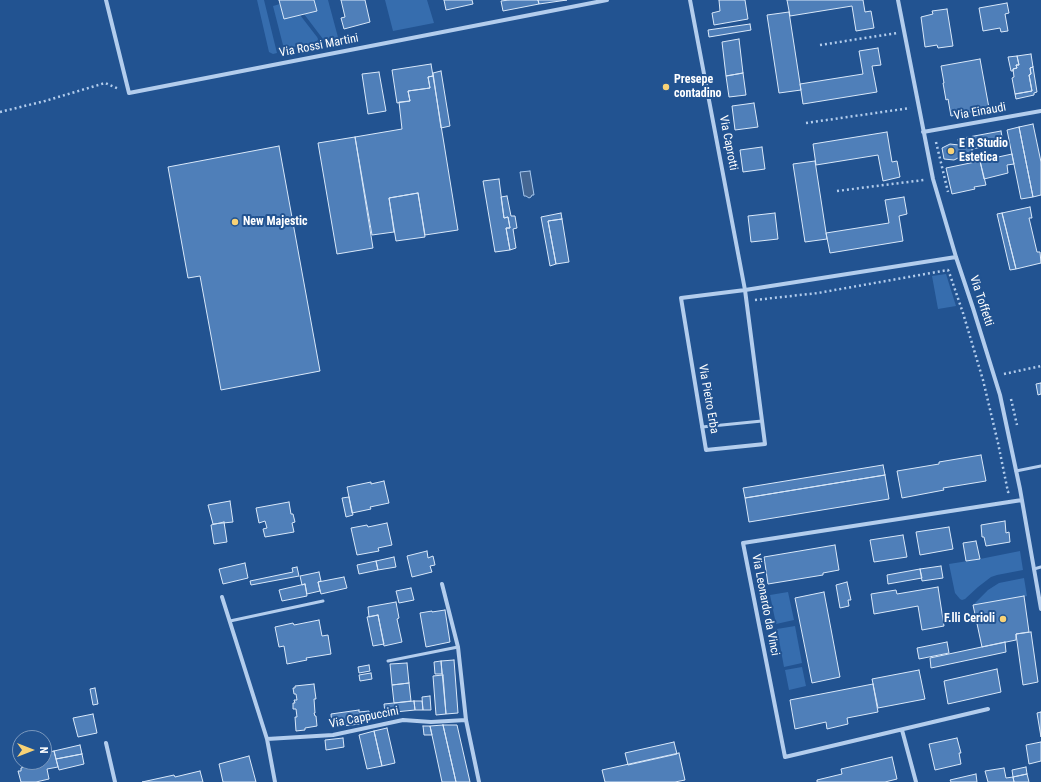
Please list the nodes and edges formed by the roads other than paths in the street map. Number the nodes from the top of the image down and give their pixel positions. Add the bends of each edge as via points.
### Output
1 (106, 0) edge
2 (607, 0) edge
3 (690, 0) edge
4 (898, 0) edge
5 (1041, 112) edge
6 (923, 132) junction
7 (956, 256) junction
8 (745, 290) junction
9 (762, 421) junction
10 (702, 426) junction
11 (1041, 466) edge
12 (1016, 471) junction
13 (1022, 500) junction
14 (1041, 567) edge
15 (1034, 569) junction
16 (442, 584) dead end
17 (222, 597) dead end
18 (323, 601) dead end
19 (1041, 609) edge
20 (230, 621) junction
21 (458, 647) junction
22 (388, 661) dead end
23 (988, 709) dead end
24 (466, 720) junction
25 (902, 730) junction
26 (267, 739) junction
27 (106, 743) dead end
28 (115, 782) edge
29 (275, 782) edge
30 (479, 782) edge
31 (916, 782) edge

1 - 2 street, Via Rossi Martini via 129,93
3 - 8 street, Via Caprotti
4 - 6 street, Via Toffetti
5 - 6 street, Via Einaudi
6 - 7 street, Via Toffetti via 933,179
7 - 8 street, Via Pietro Erba
7 - 12 street, Via Toffetti via 1000,395
8 - 9 street, Via Pietro Erba
8 - 10 street, Via Pietro Erba via 681,298
9 - 10 lane
9 - 10 street, Via Pietro Erba via 765,444 706,450
11 - 12 lane
12 - 13 street, Via Toffetti
13 - 15 street, Via Toffetti
13 - 25 street, Via Leonardo da Vinci via 743,543 785,757
14 - 15 lane
15 - 19 street, Via Toffetti
16 - 21 street
17 - 20 street
18 - 20 lane
20 - 26 street
21 - 22 lane
21 - 24 street
23 - 25 street, Via Leonardo da Vinci
24 - 26 street, Via Cappuccini via 403,720 333,735
24 - 30 street
25 - 31 street
26 - 29 street
27 - 28 street

